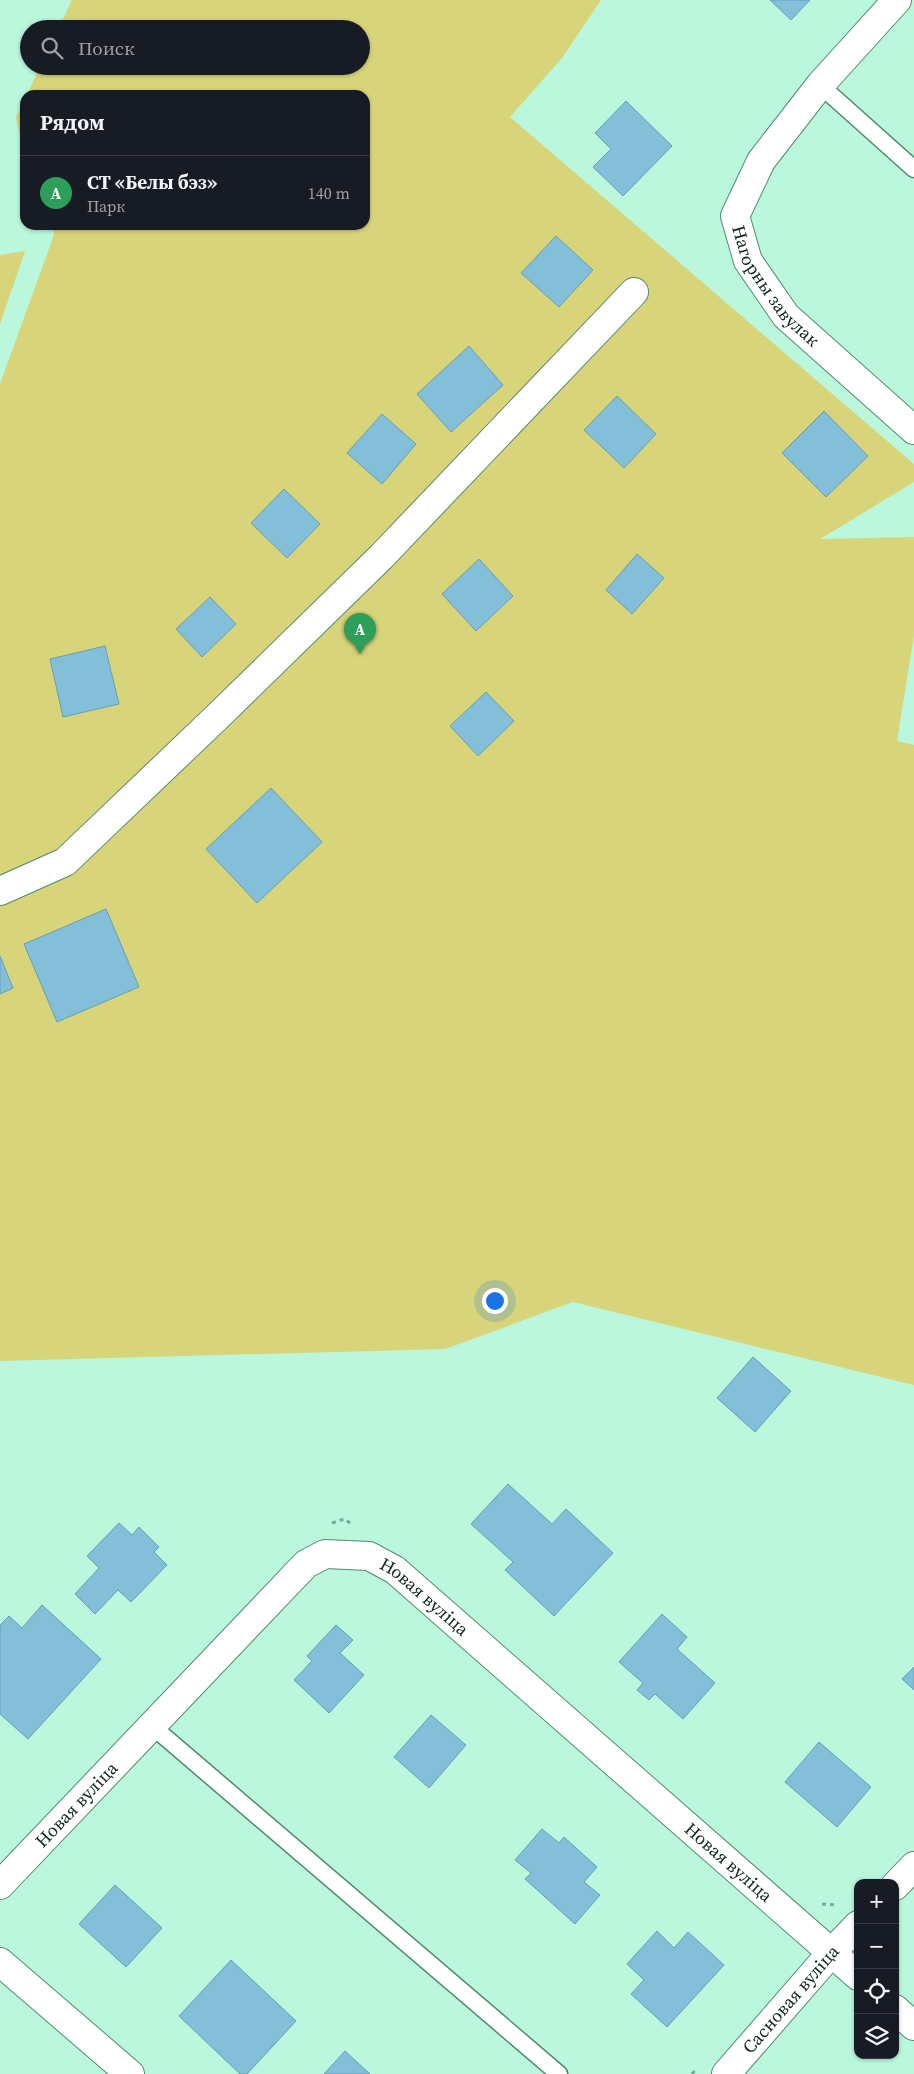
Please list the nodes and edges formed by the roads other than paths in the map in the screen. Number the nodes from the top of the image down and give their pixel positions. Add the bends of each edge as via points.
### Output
1 (897, 0) edge
2 (820, 85) junction
3 (914, 169) edge
4 (634, 292) dead end
5 (914, 430) edge
6 (0, 891) edge
7 (152, 1726) junction
8 (914, 1866) edge
9 (899, 1882) edge
10 (0, 1885) edge
11 (854, 1929) edge
12 (832, 1952) junction
13 (0, 1962) edge
14 (854, 1972) edge
15 (899, 2013) edge
16 (914, 2026) edge
17 (130, 2074) edge
18 (559, 2074) edge
19 (726, 2074) edge

1 - 2 street, Нагорны завулак
2 - 3 lane
2 - 5 street, Нагорны завулак via 761,161 735,216 748,261 786,316
4 - 6 street via 380,557 65,862
7 - 10 street, Новая вуліца
7 - 12 street, Новая вуліца via 306,1564 325,1554 369,1556 395,1570
7 - 18 lane
8 - 9 street
11 - 12 street, Сасновая вуліца
12 - 14 street, Новая вуліца
12 - 19 street, Сасновая вуліца
13 - 17 street
15 - 16 street

